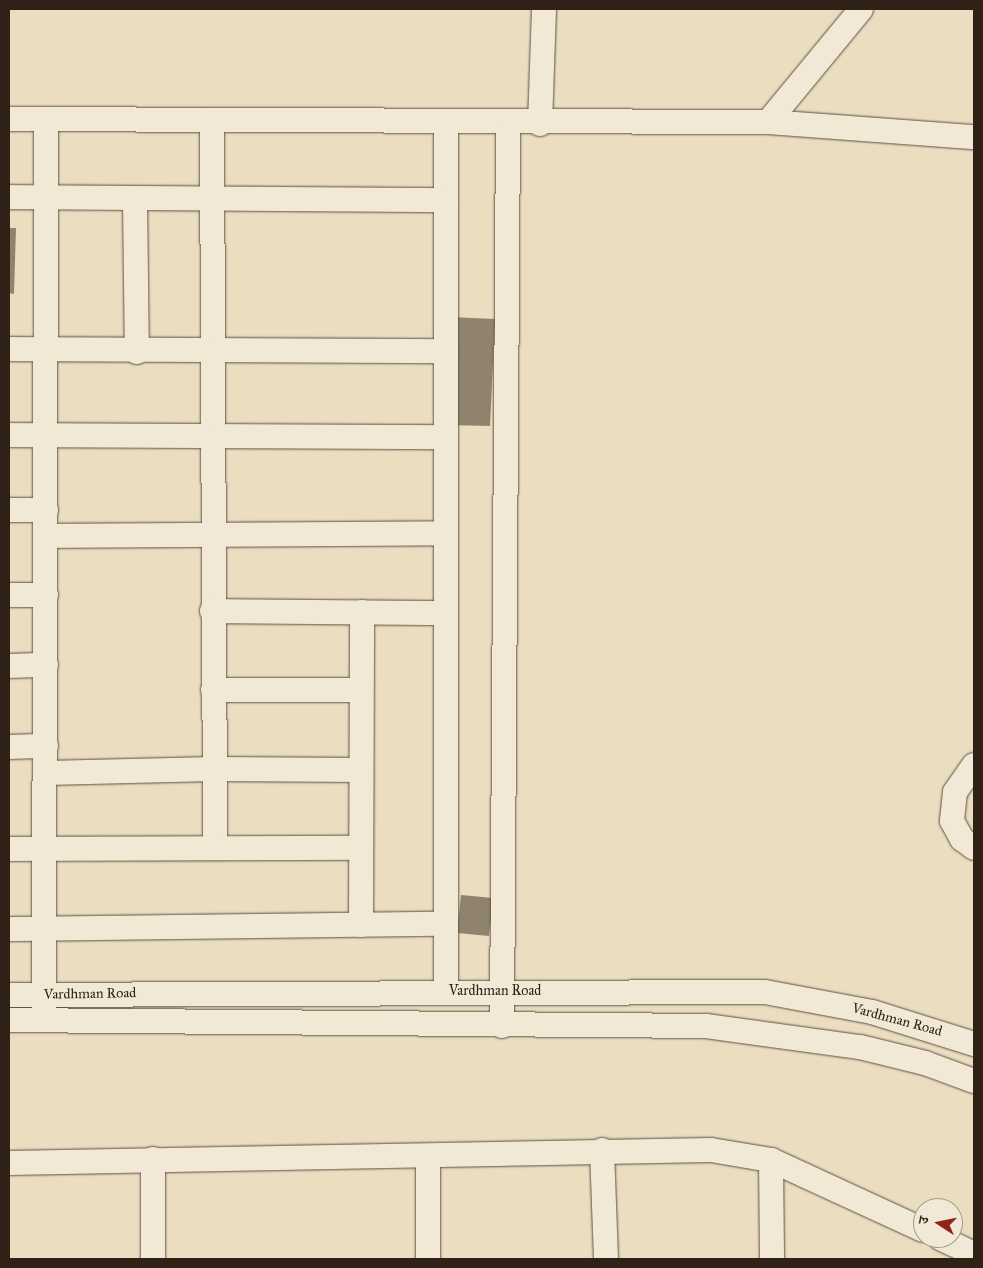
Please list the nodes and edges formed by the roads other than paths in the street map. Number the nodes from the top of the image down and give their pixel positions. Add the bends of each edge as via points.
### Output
1 (544, 9) edge
2 (861, 9) edge
3 (9, 120) edge
4 (46, 120) junction
5 (212, 121) junction
6 (768, 122) junction
7 (446, 123) junction
8 (508, 123) junction
9 (540, 124) junction
10 (974, 137) edge
11 (9, 197) edge
12 (46, 197) junction
13 (135, 199) junction
14 (212, 200) junction
15 (446, 200) junction
16 (9, 349) edge
17 (46, 349) junction
18 (212, 351) junction
19 (445, 351) junction
20 (137, 352) junction
21 (9, 435) edge
22 (45, 435) junction
23 (212, 435) junction
24 (444, 437) junction
25 (9, 510) edge
26 (46, 510) junction
27 (444, 533) junction
28 (212, 534) junction
29 (46, 536) junction
30 (9, 595) edge
31 (46, 595) junction
32 (212, 611) junction
33 (362, 612) junction
34 (444, 613) junction
35 (46, 665) junction
36 (9, 666) edge
37 (213, 690) junction
38 (361, 690) junction
39 (46, 746) junction
40 (9, 747) edge
41 (974, 765) edge
42 (214, 769) junction
43 (361, 770) junction
44 (46, 773) junction
45 (46, 848) junction
46 (215, 848) junction
47 (361, 848) junction
48 (974, 848) edge
49 (9, 849) edge
50 (446, 924) junction
51 (361, 925) junction
52 (9, 929) edge
53 (46, 929) junction
54 (446, 991) junction
55 (504, 991) junction
56 (9, 995) edge
57 (45, 995) junction
58 (9, 1020) edge
59 (44, 1021) junction
60 (502, 1026) junction
61 (974, 1044) edge
62 (974, 1081) edge
63 (602, 1150) junction
64 (428, 1157) junction
65 (153, 1159) junction
66 (771, 1160) junction
67 (9, 1163) edge
68 (913, 1225) edge
69 (961, 1248) edge
70 (974, 1254) edge
71 (153, 1259) edge
72 (428, 1259) edge
73 (606, 1259) edge
74 (772, 1259) edge

1 - 9 street
2 - 6 street
3 - 4 street
4 - 5 street
4 - 12 street
5 - 7 street
5 - 14 street
6 - 9 street
6 - 10 street
7 - 8 street
7 - 15 street
8 - 9 street
8 - 55 street
11 - 12 street
12 - 13 street
12 - 17 street
13 - 14 street
13 - 20 street
14 - 15 street
14 - 18 street
15 - 19 street
16 - 17 street
17 - 20 street
17 - 22 street
18 - 19 street
18 - 20 street
18 - 23 street
19 - 24 street
21 - 22 street
22 - 23 street
22 - 26 street
23 - 24 street
23 - 28 street
24 - 27 street
25 - 26 street
26 - 29 street
27 - 28 street
27 - 34 street
28 - 29 street
28 - 32 street
29 - 31 street
30 - 31 street
31 - 35 street
32 - 33 street
32 - 37 street
33 - 34 street
33 - 38 street
34 - 50 street
35 - 36 street
35 - 39 street
37 - 38 street
37 - 42 street
38 - 43 street
39 - 40 street
39 - 44 street
41 - 48 street via 955,792 952,821 962,839
42 - 43 street
42 - 44 street
42 - 46 street
43 - 47 street
44 - 45 street
45 - 46 street
45 - 49 street
45 - 53 street
46 - 47 street
47 - 51 street
50 - 51 street
50 - 54 street
51 - 53 street
52 - 53 street
53 - 57 street
54 - 55 street, Vardhman Road
54 - 57 street, Vardhman Road
55 - 60 street
55 - 61 street, Vardhman Road via 764,992 872,1012
56 - 57 street, Vardhman Road
57 - 59 street
58 - 59 street, Vardhman Road
59 - 60 street, Vardhman Road
60 - 62 street, Vardhman Road via 706,1026 860,1047 925,1063
63 - 64 street
63 - 66 street via 711,1150
63 - 73 street
64 - 65 street
64 - 72 street
65 - 67 street
65 - 71 street
66 - 68 street
66 - 74 street
69 - 70 street

